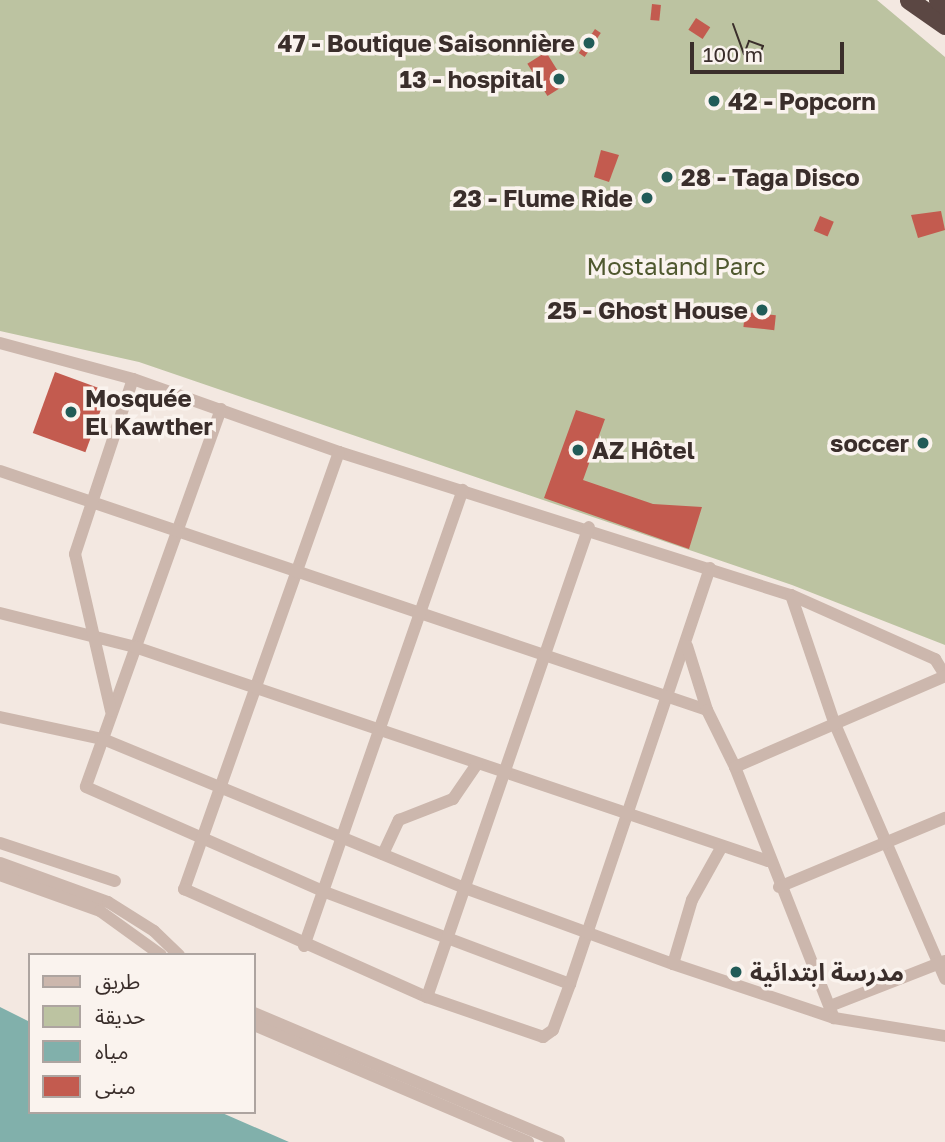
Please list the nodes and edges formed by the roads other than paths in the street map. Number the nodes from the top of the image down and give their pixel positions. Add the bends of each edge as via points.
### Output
1 (909, 0) edge
2 (938, 0) edge
3 (945, 5) edge
4 (945, 25) edge
5 (0, 343) edge
6 (133, 379) junction
7 (220, 409) junction
8 (339, 452) junction
9 (0, 471) edge
10 (463, 490) junction
11 (94, 499) junction
12 (589, 527) junction
13 (179, 529) junction
14 (710, 568) junction
15 (297, 569) junction
16 (791, 595) junction
17 (421, 612) junction
18 (0, 614) edge
19 (93, 634) junction
20 (687, 646) junction
21 (135, 647) junction
22 (544, 654) junction
23 (940, 662) edge
24 (945, 676) edge
25 (255, 689) junction
26 (668, 697) junction
27 (707, 710) junction
28 (111, 711) junction
29 (0, 717) edge
30 (834, 722) junction
31 (379, 733) junction
32 (103, 739) junction
33 (477, 764) junction
34 (735, 767) junction
35 (504, 773) junction
36 (223, 786) junction
37 (629, 815) junction
38 (945, 818) edge
39 (344, 838) junction
40 (204, 840) junction
41 (885, 842) junction
42 (0, 844) edge
43 (721, 848) junction
44 (383, 854) junction
45 (768, 862) junction
46 (0, 863) edge
47 (0, 875) edge
48 (115, 881) dead end
49 (779, 887) junction
50 (465, 888) junction
51 (325, 892) junction
52 (589, 930) junction
53 (447, 942) junction
54 (304, 946) junction
55 (158, 953) edge
56 (177, 953) edge
57 (942, 963) edge
58 (673, 964) junction
59 (945, 979) edge
60 (570, 984) junction
61 (427, 997) junction
62 (832, 1012) junction
63 (256, 1014) edge
64 (256, 1026) edge
65 (945, 1036) edge
66 (528, 1142) edge
67 (559, 1142) edge

1 - 4 highway
2 - 3 highway
5 - 6 street
6 - 7 street
6 - 11 street
7 - 8 street
7 - 13 street
8 - 10 street
8 - 15 street
9 - 11 street
10 - 12 street
10 - 17 street
11 - 13 street
11 - 19 street via 75,554
12 - 14 street
12 - 22 street
13 - 15 street
13 - 21 street
14 - 16 street
14 - 20 street
15 - 17 street
15 - 25 street
16 - 23 street
16 - 30 street
17 - 22 street
17 - 31 street
18 - 19 street
19 - 21 street
19 - 28 street
20 - 26 street
20 - 27 street
21 - 25 street
21 - 28 street
22 - 26 street
22 - 35 street
23 - 24 street
24 - 30 street
25 - 31 street
25 - 36 street
26 - 27 street
26 - 37 street
27 - 34 street
28 - 32 street
29 - 32 street
30 - 34 street
30 - 41 street
31 - 33 street
31 - 39 street
32 - 36 street
32 - 40 street via 86,787
33 - 35 street
33 - 44 street via 453,799 399,820
34 - 45 street
35 - 37 street
35 - 50 street
36 - 39 street
36 - 40 street
37 - 43 street
37 - 52 street
38 - 41 street
39 - 44 street
39 - 51 street
40 - 51 street
40 - 54 street via 185,890
41 - 49 street
41 - 57 street
42 - 48 street
43 - 45 street
43 - 58 street via 692,900
44 - 50 street
45 - 49 street
46 - 56 street via 108,902 154,931
47 - 55 street via 100,911
49 - 62 street
50 - 52 street
50 - 53 street
51 - 53 street
51 - 54 street
52 - 58 street
52 - 60 street
53 - 60 street
53 - 61 street
54 - 61 street
57 - 59 street
57 - 62 street
58 - 62 street
60 - 61 street via 554,1030 543,1037
62 - 65 street
63 - 67 street
64 - 66 street

